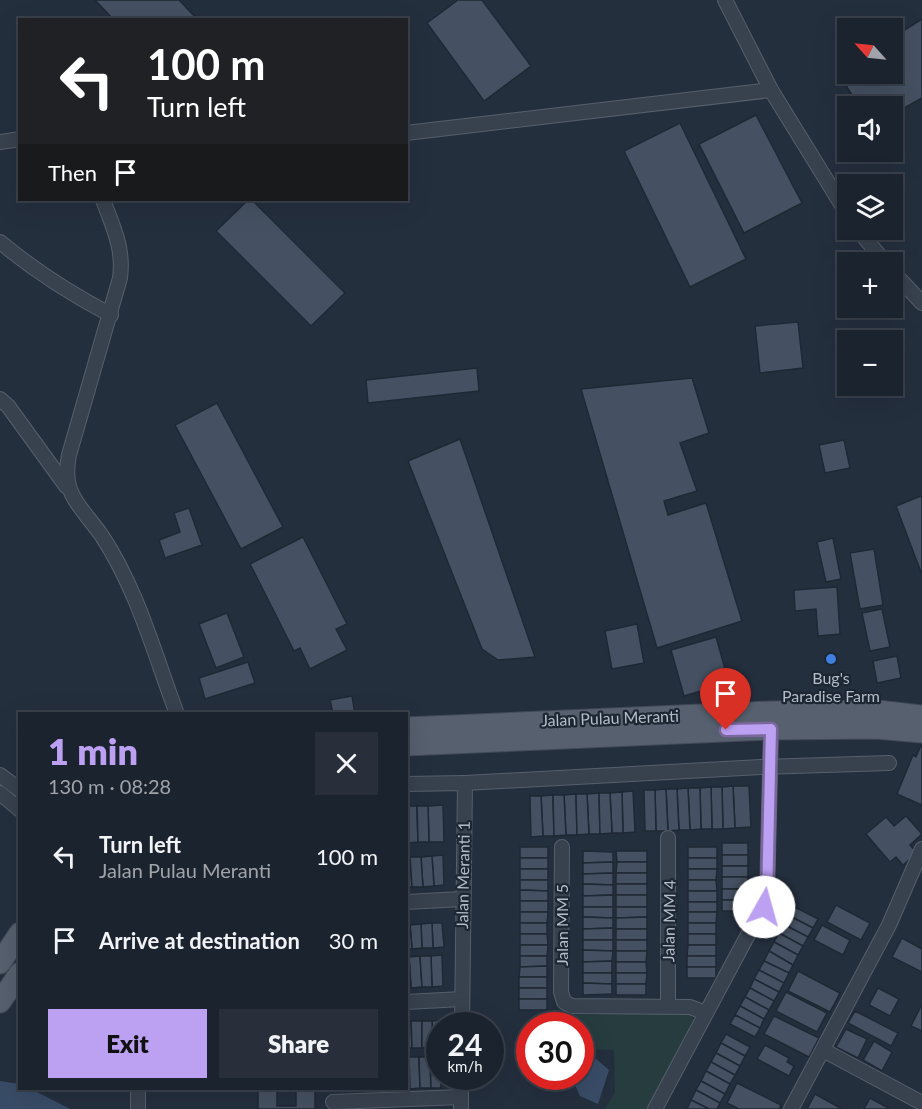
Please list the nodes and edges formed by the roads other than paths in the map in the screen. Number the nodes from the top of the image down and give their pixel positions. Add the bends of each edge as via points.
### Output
1 (725, 0) edge
2 (771, 90) junction
3 (408, 133) edge
4 (18, 139) edge
5 (0, 142) edge
6 (837, 197) edge
7 (103, 201) edge
8 (866, 240) edge
9 (0, 242) edge
10 (877, 252) edge
11 (903, 283) edge
12 (922, 303) edge
13 (111, 315) junction
14 (0, 399) edge
15 (67, 488) junction
16 (176, 712) edge
17 (922, 716) edge
18 (408, 728) edge
19 (771, 729) junction
20 (922, 732) edge
21 (408, 745) edge
22 (889, 763) dead end
23 (769, 766) junction
24 (0, 775) edge
25 (465, 783) junction
26 (408, 784) edge
27 (18, 788) edge
28 (0, 793) edge
29 (18, 808) edge
30 (668, 838) dead end
31 (562, 847) dead end
32 (922, 849) edge
33 (462, 899) junction
34 (408, 902) edge
35 (18, 935) edge
36 (0, 963) edge
37 (18, 976) edge
38 (462, 999) junction
39 (0, 1002) edge
40 (408, 1002) edge
41 (668, 1005) junction
42 (462, 1012) edge
43 (706, 1013) junction
44 (823, 1050) junction
45 (138, 1090) edge
46 (333, 1102) dead end
47 (461, 1103) edge
48 (922, 1103) edge
49 (138, 1109) edge
50 (655, 1109) edge
51 (791, 1109) edge

1 - 2 street
2 - 3 street
2 - 6 street
4 - 5 street
7 - 13 street via 122,259
8 - 10 street
9 - 13 street via 64,289
11 - 12 street
13 - 15 street via 69,455
14 - 15 street
15 - 16 street via 104,539 134,594
17 - 18 main road, Jalan Pulau Meranti via 877,711 771,712
19 - 20 main road, Jalan Pulau Meranti via 876,728
19 - 21 main road, Jalan Pulau Meranti
19 - 23 street
22 - 23 street
23 - 25 street
23 - 43 street via 767,898
24 - 27 street
25 - 26 street
25 - 33 street, Jalan Meranti 1
28 - 29 street
30 - 41 street, Jalan MM 4
31 - 41 street, Jalan MM 5 via 564,1002 572,1006
32 - 44 street via 889,925
33 - 34 street
33 - 38 street, Jalan Meranti 1
35 - 36 main road
37 - 39 main road
38 - 40 street
38 - 42 street, Jalan Meranti 1
41 - 43 street
43 - 50 street
44 - 48 street
44 - 51 street
45 - 49 street
46 - 47 street

